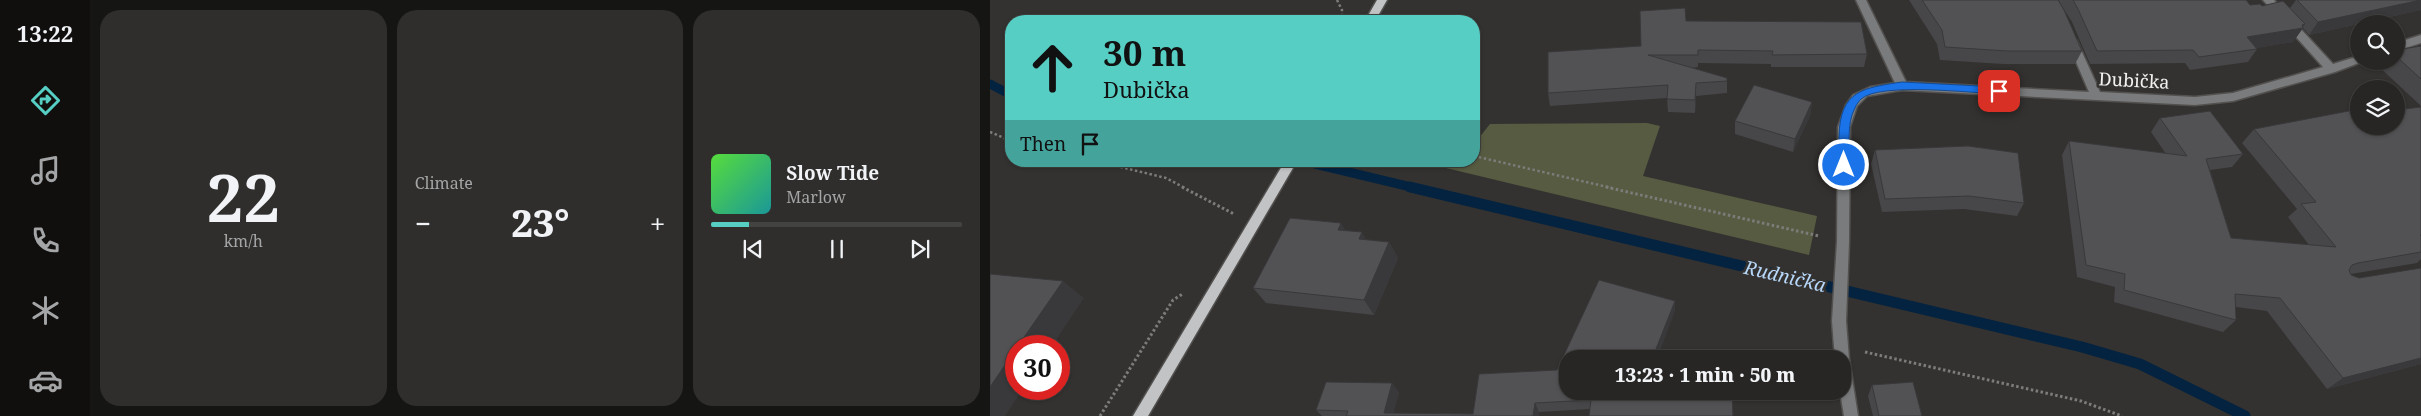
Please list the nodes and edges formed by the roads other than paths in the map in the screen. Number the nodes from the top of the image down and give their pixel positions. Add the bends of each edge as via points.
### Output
1 (1382, 0) edge
2 (1861, 0) edge
3 (2268, 0) edge
4 (1373, 15) edge
5 (2069, 32) edge
6 (2421, 39) edge
7 (2405, 45) edge
8 (2350, 63) edge
9 (2331, 69) junction
10 (1902, 86) junction
11 (2096, 96) junction
12 (1287, 167) edge
13 (1842, 350) edge
14 (1849, 400) edge
15 (1140, 416) edge
16 (1851, 416) edge

1 - 4 main road
2 - 10 street
3 - 9 street
5 - 11 street
6 - 7 street
8 - 9 street, Dubička
9 - 11 street, Dubička via 2233,97 2195,101
10 - 11 street, Dubička
10 - 13 street, Dubička via 1867,91 1857,96 1848,109 1844,127 1844,242 1839,321
12 - 15 main road
14 - 16 street, Dubička

